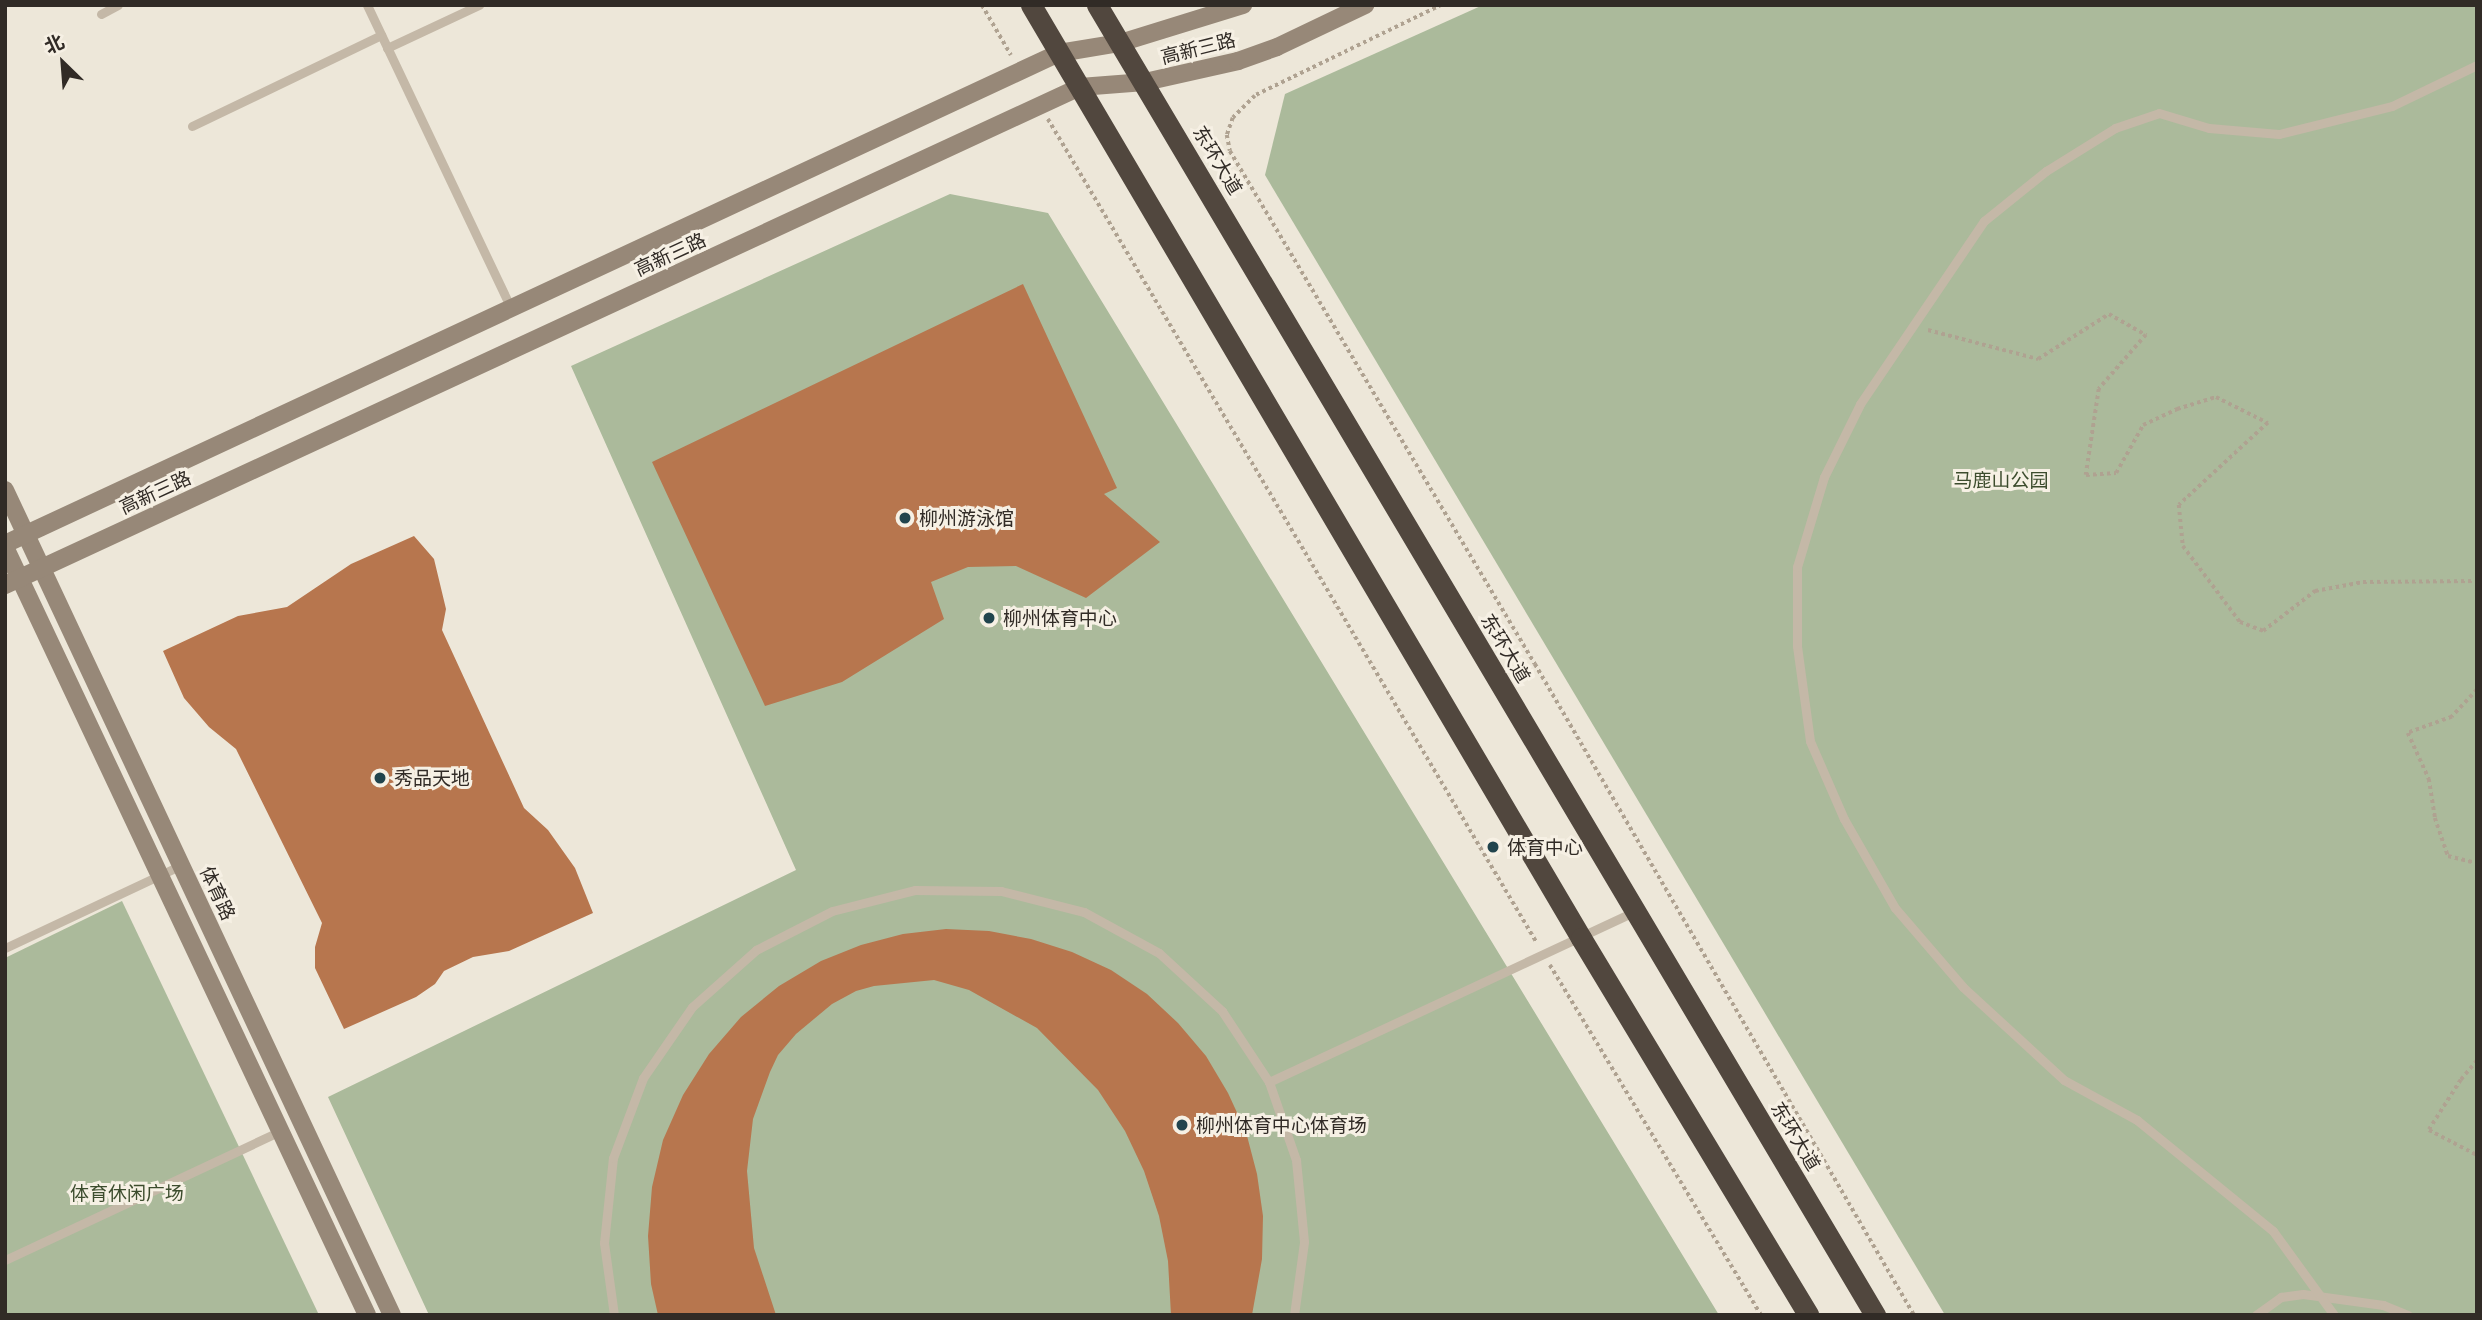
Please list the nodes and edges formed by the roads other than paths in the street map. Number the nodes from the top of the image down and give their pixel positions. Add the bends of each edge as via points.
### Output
1 (118, 5) edge
2 (367, 5) edge
3 (479, 5) edge
4 (1031, 5) edge
5 (1097, 5) edge
6 (1243, 5) edge
7 (1365, 5) edge
8 (101, 14) dead end
9 (381, 35) junction
10 (1120, 43) junction
11 (387, 48) junction
12 (1059, 54) junction
13 (2477, 65) edge
14 (1145, 82) junction
15 (1080, 87) junction
16 (192, 125) dead end
17 (511, 308) junction
18 (5, 490) edge
19 (26, 534) junction
20 (5, 545) edge
21 (42, 568) junction
22 (12, 581) edge
23 (181, 864) junction
24 (159, 875) junction
25 (1636, 911) junction
26 (1581, 938) junction
27 (5, 948) edge
28 (1269, 1082) junction
29 (280, 1131) junction
30 (5, 1259) edge
31 (2324, 1297) junction
32 (366, 1315) edge
33 (392, 1315) edge
34 (614, 1315) edge
35 (1294, 1315) edge
36 (1808, 1315) edge
37 (1875, 1315) edge
38 (2256, 1315) edge
39 (2334, 1315) edge
40 (2408, 1315) edge

1 - 8 lane
2 - 9 lane
3 - 11 lane
4 - 12 highway
5 - 10 highway, 东环大道
6 - 10 main road, 高新三路
7 - 14 main road, 高新三路 via 1238,61
9 - 11 lane
9 - 16 lane
10 - 12 main road, 高新三路
10 - 14 highway, 东环大道
11 - 17 lane
12 - 15 highway
12 - 17 main road, 高新三路
13 - 31 lane via 2392,106 2280,134 2209,128 2158,113 2115,128 2046,171 1984,221 1860,404 1824,477 1797,567 1797,646 1810,741 1844,819 1895,908 1963,987 2064,1080 2137,1121 2273,1231
14 - 15 main road, 高新三路
14 - 25 highway, 东环大道
15 - 21 main road, 高新三路
15 - 26 highway
17 - 19 main road, 高新三路
18 - 19 main road, 体育路
19 - 20 main road, 高新三路
19 - 21 main road, 体育路
20 - 22 main road
21 - 22 main road, 高新三路
21 - 23 main road, 体育路
22 - 24 main road
23 - 24 lane
23 - 33 main road, 体育路
24 - 27 lane
24 - 29 main road
25 - 26 lane
25 - 37 highway, 东环大道
26 - 28 lane
26 - 36 highway
28 - 34 lane via 1222,1011 1159,953 1084,912 1001,891 915,890 832,911 756,950 692,1007 643,1078 613,1158 604,1243
28 - 35 lane via 1296,1160 1304,1242
29 - 30 lane
29 - 32 main road
31 - 38 lane via 2281,1297
31 - 39 lane
31 - 40 lane via 2383,1305

